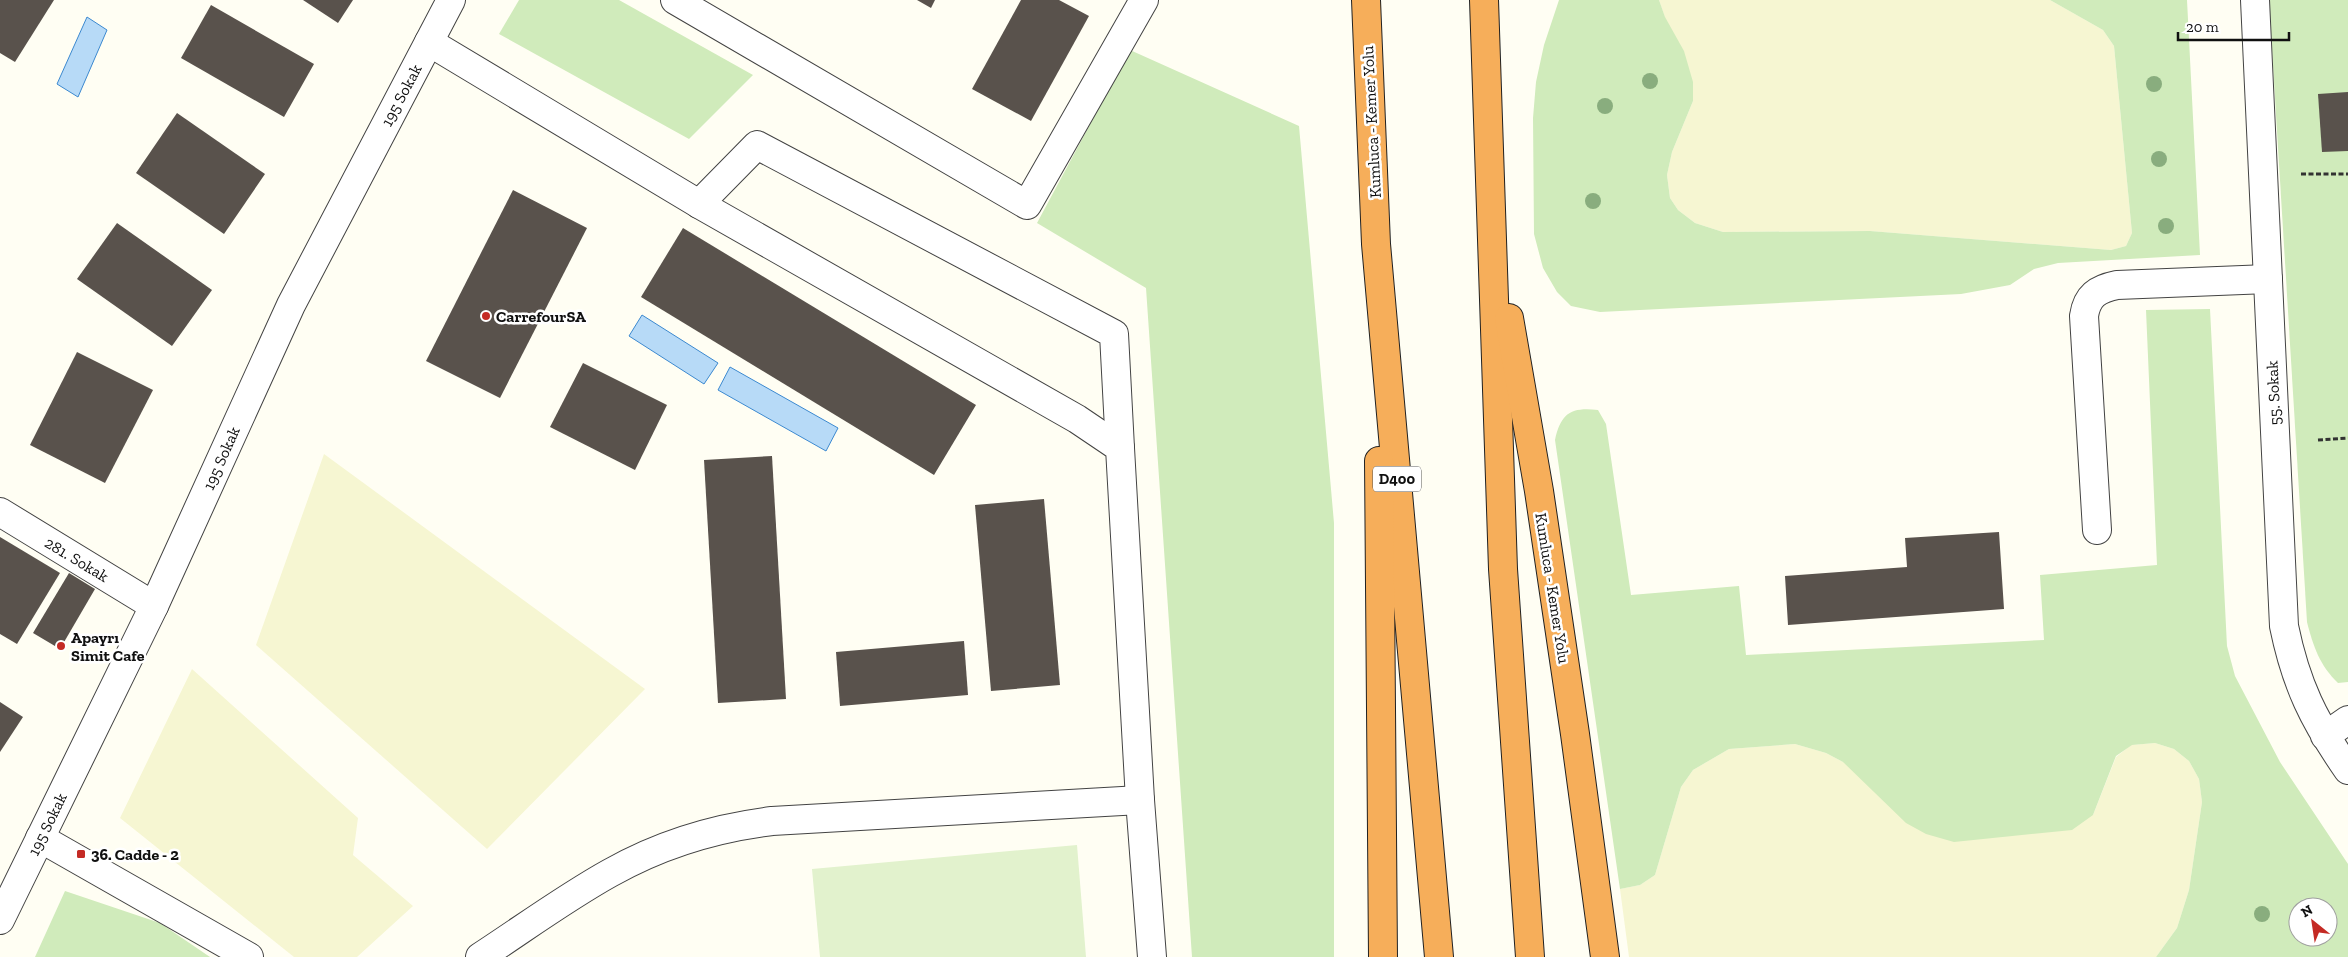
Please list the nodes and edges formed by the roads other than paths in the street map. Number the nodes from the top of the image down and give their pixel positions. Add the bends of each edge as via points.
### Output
1 (451, 0) edge
2 (675, 0) edge
3 (1144, 0) edge
4 (1366, 0) edge
5 (1484, 0) edge
6 (2255, 0) edge
7 (429, 42) junction
8 (699, 204) junction
9 (1492, 220) junction
10 (1376, 244) junction
11 (2268, 279) junction
12 (1120, 448) junction
13 (0, 512) edge
14 (2097, 530) dead end
15 (154, 606) junction
16 (2348, 720) edge
17 (2325, 736) junction
18 (2348, 770) edge
19 (1140, 800) junction
20 (40, 838) junction
21 (0, 920) edge
22 (249, 957) edge
23 (480, 957) edge
24 (1152, 957) edge
25 (1383, 957) edge
26 (1439, 957) edge
27 (1530, 957) edge
28 (1605, 957) edge

1 - 7 street, 195 Sokak
2 - 3 street via 1027,205
4 - 10 highway, Kumluca - Kemer Yolu / D400
5 - 9 highway, Kumluca - Kemer Yolu
6 - 11 street, 55. Sokak
7 - 8 street
7 - 15 street, 195 Sokak via 291,305
8 - 12 street via 1077,419
8 - 12 street via 757,145 1114,334
9 - 27 highway, Kumluca - Kemer Yolu via 1502,569
9 - 28 highway, Kumluca - Kemer Yolu via 1539,491
10 - 25 highway, Kumluca - Kemer Yolu / D400
10 - 26 highway, Kumluca - Kemer Yolu / D400
11 - 14 street via 2117,285 2104,287 2085,304
11 - 17 street, 55. Sokak via 2284,626 2298,682
12 - 19 street
13 - 15 street, 281. Sokak
15 - 20 street, 195 Sokak
16 - 17 street
17 - 18 street, 55. Sokak
19 - 23 street via 772,821 704,833 610,873
19 - 24 street
20 - 21 street, 195 Sokak
20 - 22 street

